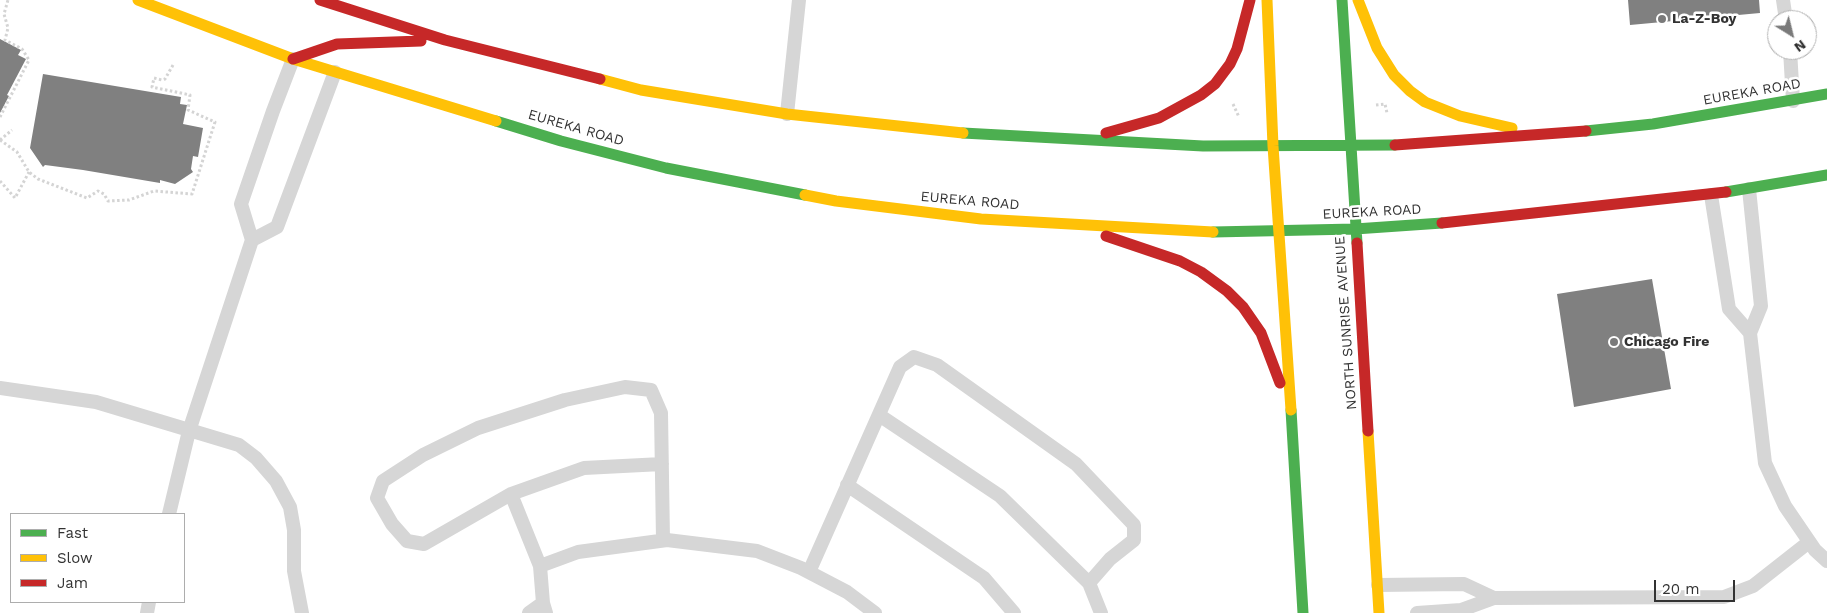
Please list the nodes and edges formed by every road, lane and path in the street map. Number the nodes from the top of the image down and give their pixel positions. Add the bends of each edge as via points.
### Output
1 (8, 0) edge
2 (138, 0) edge
3 (320, 0) edge
4 (799, 0) edge
5 (1250, 0) edge
6 (1267, 0) edge
7 (1342, 0) edge
8 (1358, 0) edge
9 (0, 37) edge
10 (5, 40) junction
11 (445, 40) junction
12 (293, 59) junction
13 (1791, 60) edge
14 (173, 65) dead end
15 (335, 72) junction
16 (1827, 94) edge
17 (1793, 101) junction
18 (1244, 107) dead end
19 (1236, 108) dead end
20 (786, 114) junction
21 (0, 117) edge
22 (12, 130) dead end
23 (1558, 134) junction
24 (0, 140) edge
25 (1055, 140) junction
26 (1273, 146) junction
27 (1351, 146) junction
28 (29, 172) junction
29 (1827, 175) edge
30 (0, 181) edge
31 (1749, 189) junction
32 (1711, 194) junction
33 (1062, 222) junction
34 (1355, 229) junction
35 (1280, 232) junction
36 (252, 240) junction
37 (1750, 333) junction
38 (0, 388) edge
39 (878, 415) junction
40 (190, 431) junction
41 (1292, 436) junction
42 (662, 464) junction
43 (848, 485) junction
44 (511, 494) junction
45 (169, 513) edge
46 (663, 540) junction
47 (1809, 542) junction
48 (1827, 561) edge
49 (540, 566) junction
50 (809, 572) junction
51 (1089, 583) junction
52 (1378, 584) junction
53 (1494, 598) junction
54 (545, 608) edge
55 (302, 613) edge
56 (529, 613) edge
57 (875, 613) edge
58 (1014, 613) edge
59 (1102, 613) edge
60 (1303, 613) edge
61 (1379, 613) edge
62 (1418, 613) edge

1 - 10 path via 4,14 8,28
2 - 12 main road, EUREKA ROAD
3 - 11 main road, EUREKA ROAD
4 - 20 lane
5 - 25 main road via 1230,64 1215,84 1201,95 1139,125
6 - 26 main road
7 - 27 main road, NORTH SUNRISE AVENUE
8 - 23 main road via 1382,58 1416,96 1460,116
9 - 10 path
10 - 21 path via 22,49 29,60
11 - 12 main road via 337,44
11 - 20 main road, EUREKA ROAD via 641,90
12 - 15 main road, EUREKA ROAD
12 - 36 lane via 241,204
13 - 17 lane
14 - 28 path via 165,79 154,78 152,87 190,95 188,110 215,122 192,194 154,191 129,200 108,201 101,192 94,192 87,198 38,179
15 - 33 main road, EUREKA ROAD via 561,141 666,168 836,201 981,219
15 - 36 lane via 277,227
16 - 17 main road, EUREKA ROAD
17 - 23 main road, EUREKA ROAD via 1654,124
18 - 19 path
20 - 25 main road, EUREKA ROAD via 937,132
22 - 24 path
23 - 27 main road, EUREKA ROAD
24 - 28 path via 17,152
25 - 26 main road, EUREKA ROAD
26 - 27 main road, EUREKA ROAD
26 - 35 main road
27 - 34 main road, NORTH SUNRISE AVENUE
28 - 30 path via 15,198
29 - 31 main road, EUREKA ROAD
31 - 32 main road, EUREKA ROAD
31 - 37 lane via 1761,306
32 - 34 main road, EUREKA ROAD
32 - 37 lane via 1729,309
33 - 35 main road, EUREKA ROAD via 1224,233
33 - 41 main road via 1180,261 1226,291 1252,319 1270,352
34 - 35 main road, EUREKA ROAD
34 - 52 main road, NORTH SUNRISE AVENUE
35 - 41 main road
36 - 40 lane
37 - 47 lane via 1765,462 1785,506
38 - 40 lane via 96,402
39 - 43 lane
39 - 51 lane via 1000,496
39 - 51 lane via 900,368 914,357 937,365 1076,464 1134,524 1134,540
40 - 45 lane
40 - 55 lane via 239,445 256,458 276,481 290,507 294,530 294,571
41 - 60 main road
42 - 44 lane via 584,468
42 - 44 lane via 661,413 650,390 625,387 566,400 478,428 423,455 383,481 377,498 407,542 424,544
42 - 46 lane
43 - 50 lane
43 - 58 lane via 984,578
44 - 49 lane
46 - 49 lane via 578,552
46 - 50 lane via 757,551
47 - 48 lane
47 - 53 lane via 1753,586 1724,597
49 - 54 lane
50 - 57 lane via 847,592
51 - 59 lane
52 - 53 lane via 1464,584
52 - 61 main road, NORTH SUNRISE AVENUE
53 - 62 lane via 1461,610
54 - 56 lane

